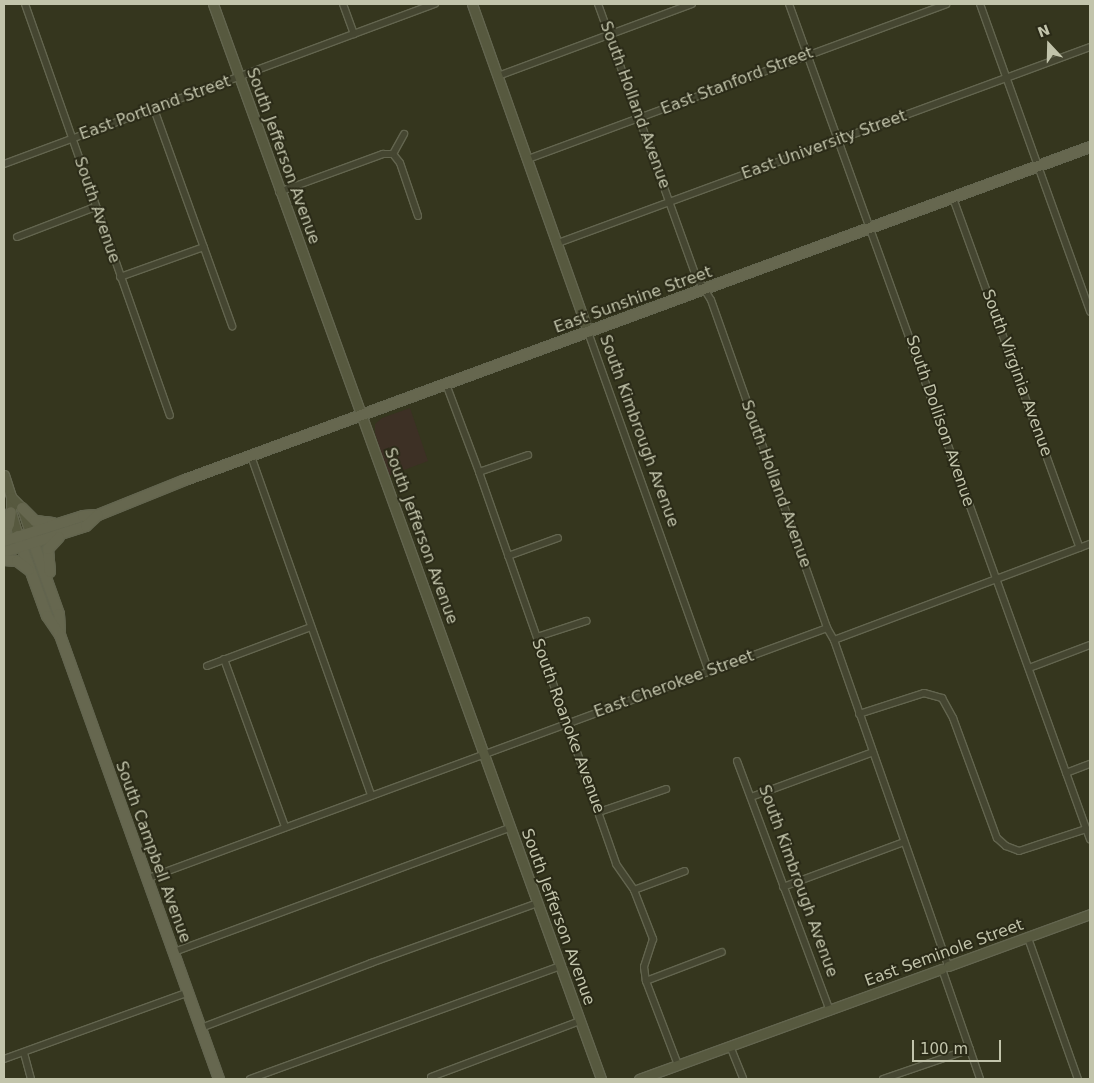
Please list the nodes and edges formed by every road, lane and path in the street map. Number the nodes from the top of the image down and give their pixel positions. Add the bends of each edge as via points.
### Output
1 (25, 4) edge
2 (213, 4) edge
3 (344, 4) edge
4 (435, 4) edge
5 (472, 4) edge
6 (598, 4) edge
7 (692, 4) edge
8 (789, 4) edge
9 (946, 4) edge
10 (980, 4) edge
11 (354, 34) junction
12 (609, 34) junction
13 (1090, 47) edge
14 (808, 55) junction
15 (498, 76) junction
16 (238, 77) junction
17 (1006, 78) junction
18 (154, 109) junction
19 (639, 118) junction
20 (404, 134) dead end
21 (72, 139) junction
22 (838, 140) junction
23 (1090, 147) edge
24 (393, 154) junction
25 (528, 159) junction
26 (4, 164) edge
27 (1038, 167) junction
28 (279, 192) junction
29 (953, 198) junction
30 (670, 202) junction
31 (95, 207) junction
32 (418, 216) dead end
33 (871, 228) junction
34 (17, 237) dead end
35 (558, 244) junction
36 (204, 247) junction
37 (120, 277) junction
38 (704, 289) junction
39 (1090, 312) edge
40 (232, 326) dead end
41 (588, 332) junction
42 (446, 384) junction
43 (170, 416) dead end
44 (360, 416) junction
45 (528, 455) dead end
46 (251, 456) junction
47 (479, 472) junction
48 (4, 475) edge
49 (12, 497) junction
50 (22, 508) junction
51 (11, 512) junction
52 (98, 515) junction
53 (59, 523) junction
54 (63, 534) junction
55 (4, 536) edge
56 (32, 538) junction
57 (558, 538) dead end
58 (4, 541) edge
59 (20, 541) junction
60 (1090, 544) edge
61 (1080, 548) junction
62 (4, 552) edge
63 (508, 556) junction
64 (4, 560) edge
65 (33, 576) junction
66 (996, 580) junction
67 (51, 588) junction
68 (586, 620) dead end
69 (311, 627) junction
70 (828, 628) junction
71 (60, 635) junction
72 (537, 637) junction
73 (834, 640) junction
74 (1090, 645) edge
75 (224, 659) junction
76 (206, 666) dead end
77 (1029, 668) junction
78 (709, 671) junction
79 (859, 714) junction
80 (568, 723) junction
81 (872, 752) junction
82 (484, 754) junction
83 (737, 761) dead end
84 (1090, 764) edge
85 (1066, 773) junction
86 (666, 789) dead end
87 (371, 795) junction
88 (751, 797) junction
89 (599, 812) junction
90 (285, 827) junction
91 (510, 828) junction
92 (1086, 829) junction
93 (1090, 839) edge
94 (904, 842) junction
95 (685, 871) dead end
96 (146, 879) junction
97 (783, 887) junction
98 (634, 890) junction
99 (538, 903) junction
100 (1090, 914) edge
101 (1028, 938) junction
102 (174, 952) junction
103 (722, 952) dead end
104 (560, 966) junction
105 (945, 968) junction
106 (646, 981) junction
107 (188, 992) junction
108 (830, 1011) junction
109 (580, 1021) junction
110 (201, 1028) junction
111 (730, 1046) junction
112 (970, 1049) junction
113 (24, 1053) junction
114 (4, 1060) edge
115 (678, 1065) junction
116 (431, 1077) dead end
117 (31, 1079) edge
118 (219, 1079) edge
119 (250, 1079) edge
120 (600, 1079) edge
121 (639, 1079) edge
122 (743, 1079) edge
123 (883, 1079) edge
124 (980, 1079) edge
125 (1078, 1079) edge

1 - 21 street, South Avenue
2 - 16 street, South Jefferson Avenue
3 - 11 street
4 - 11 street, East Portland Street
5 - 15 street, South Kimbrough Avenue
6 - 12 street, South Holland Avenue
7 - 12 street
8 - 14 street, South Dollison Avenue
9 - 14 street, East Stanford Street
10 - 17 street
11 - 16 street, East Portland Street
12 - 15 street
12 - 19 street, South Holland Avenue
13 - 17 street, East University Street
14 - 19 street, East Stanford Street
14 - 22 street, South Dollison Avenue
15 - 25 street, South Kimbrough Avenue
16 - 18 street, East Portland Street
16 - 28 street, South Jefferson Avenue
17 - 22 street, East University Street
17 - 27 street
18 - 21 street, East Portland Street
18 - 36 street
19 - 25 street, East Stanford Street
19 - 30 street, South Holland Avenue
20 - 24 street
21 - 26 street, East Portland Street
21 - 31 street, South Avenue
22 - 30 street, East University Street
22 - 33 street, South Dollison Avenue
23 - 27 main road, East Sunshine Street
24 - 28 street via 383,154
24 - 32 street via 400,163
25 - 35 street, South Kimbrough Avenue
27 - 29 main road, East Sunshine Street
27 - 39 street
28 - 44 street, South Jefferson Avenue
29 - 33 main road, East Sunshine Street
29 - 61 street, South Virginia Avenue
30 - 35 street, East University Street
30 - 38 street, South Holland Avenue via 696,276
31 - 34 street
31 - 37 street, South Avenue
33 - 38 main road, East Sunshine Street
33 - 66 street, South Dollison Avenue
35 - 41 street, South Kimbrough Avenue
36 - 37 street
36 - 40 street
37 - 43 street, South Avenue
38 - 41 main road, East Sunshine Street
38 - 70 street, South Holland Avenue via 711,300
41 - 42 main road, East Sunshine Street
41 - 78 street, South Kimbrough Avenue
42 - 44 main road, East Sunshine Street
42 - 47 street, South Roanoke Avenue
44 - 46 main road, East Sunshine Street
44 - 82 street, South Jefferson Avenue
45 - 47 street
46 - 52 main road, East Sunshine Street
46 - 69 street
47 - 63 street, South Roanoke Avenue
48 - 49 street, South Campbell Avenue
49 - 50 street, South Campbell Avenue
49 - 51 street, South Campbell Avenue
50 - 53 main road via 35,521
50 - 56 street, South Campbell Avenue
51 - 55 main road
51 - 59 street, South Campbell Avenue
52 - 53 main road
52 - 54 main road via 86,526
53 - 56 main road
54 - 56 main road
54 - 67 main road via 53,540 48,549
56 - 59 main road
56 - 67 main road, South Campbell Avenue
57 - 63 street
58 - 59 main road
59 - 62 main road
59 - 65 main road, South Campbell Avenue
60 - 61 street
61 - 66 street
63 - 72 street, South Roanoke Avenue
64 - 65 main road via 22,562
65 - 71 main road, South Campbell Avenue via 52,626
66 - 73 street
66 - 77 street, South Dollison Avenue
67 - 71 main road, South Campbell Avenue via 59,614
68 - 72 street
69 - 75 street
69 - 87 street
70 - 73 street, South Holland Avenue
70 - 78 street, East Cherokee Street
71 - 96 main road, South Campbell Avenue
72 - 80 street, South Roanoke Avenue
73 - 79 street, South Holland Avenue
74 - 77 street
75 - 76 street
75 - 90 street
77 - 85 street, South Dollison Avenue
78 - 80 street, East Cherokee Street
79 - 81 street, South Holland Avenue
79 - 92 street via 924,693 942,698 953,718 997,838 1019,852
80 - 82 street, East Cherokee Street
80 - 89 street, South Roanoke Avenue
81 - 88 street
81 - 94 street, South Holland Avenue
82 - 87 street, East Cherokee Street
82 - 91 street, South Jefferson Avenue
83 - 88 street, South Kimbrough Avenue
84 - 85 street
85 - 92 street, South Dollison Avenue
86 - 89 street
87 - 90 street, East Cherokee Street
88 - 97 street, South Kimbrough Avenue
89 - 98 street, South Roanoke Avenue via 616,864
90 - 96 street, East Cherokee Street
91 - 99 street, South Jefferson Avenue
91 - 102 street
92 - 93 street, South Dollison Avenue
94 - 97 street
94 - 105 street, South Holland Avenue
95 - 98 street
96 - 102 main road, South Campbell Avenue
97 - 108 street, South Kimbrough Avenue
98 - 106 street, South Roanoke Avenue via 652,939 644,967
99 - 104 street, South Jefferson Avenue
99 - 110 street
100 - 101 street, East Seminole Street
101 - 105 street, East Seminole Street
101 - 125 street
102 - 107 main road, South Campbell Avenue
103 - 106 street
104 - 109 street, South Jefferson Avenue
104 - 119 street
105 - 108 street, East Seminole Street
105 - 112 street, South Holland Avenue
106 - 115 street, South Roanoke Avenue
107 - 110 main road, South Campbell Avenue
107 - 113 street
108 - 111 street, East Seminole Street
109 - 116 street
109 - 120 street, South Jefferson Avenue
110 - 118 main road, South Campbell Avenue
111 - 115 street, East Seminole Street
111 - 122 street
112 - 123 street
112 - 124 street, South Holland Avenue
113 - 114 street
113 - 117 street
115 - 121 street, East Seminole Street

